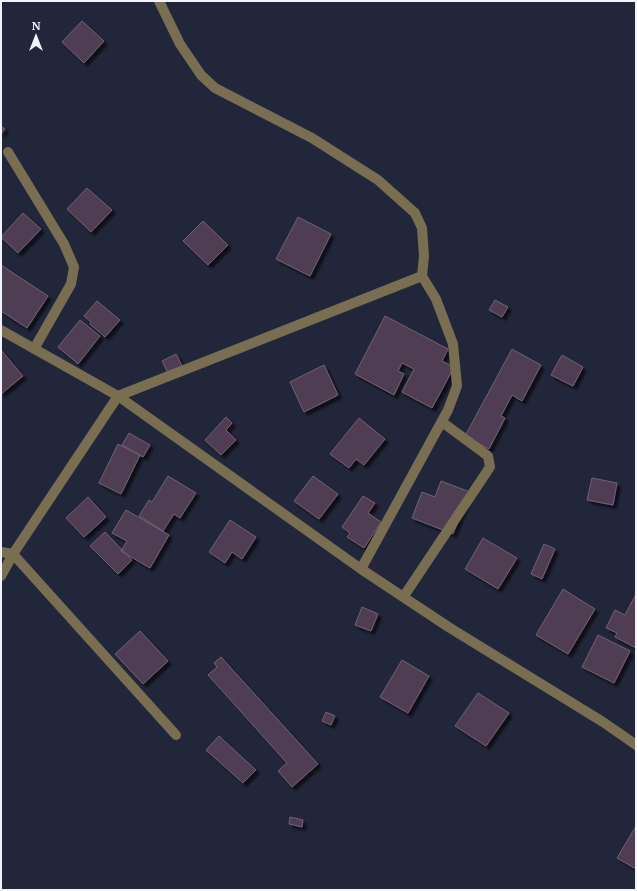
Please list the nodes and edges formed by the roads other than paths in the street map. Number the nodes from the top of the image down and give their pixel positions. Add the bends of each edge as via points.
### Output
1 (159, 1) edge
2 (8, 152) dead end
3 (422, 276) junction
4 (1, 330) edge
5 (34, 349) junction
6 (118, 396) junction
7 (442, 422) junction
8 (1, 552) edge
9 (13, 554) junction
10 (361, 569) junction
11 (1, 576) edge
12 (404, 596) junction
13 (176, 735) dead end
14 (636, 745) edge

1 - 3 street via 180,44 201,75 215,88 312,138 378,180 415,213 422,228
2 - 5 street via 64,244 74,267 71,284
3 - 6 street
3 - 7 street via 436,298 453,344 457,386
4 - 5 street
5 - 6 street
6 - 9 street
6 - 10 street
7 - 10 street
7 - 12 street via 488,456 490,467
8 - 9 street
9 - 11 street
9 - 13 street
10 - 12 street
12 - 14 street via 450,628

